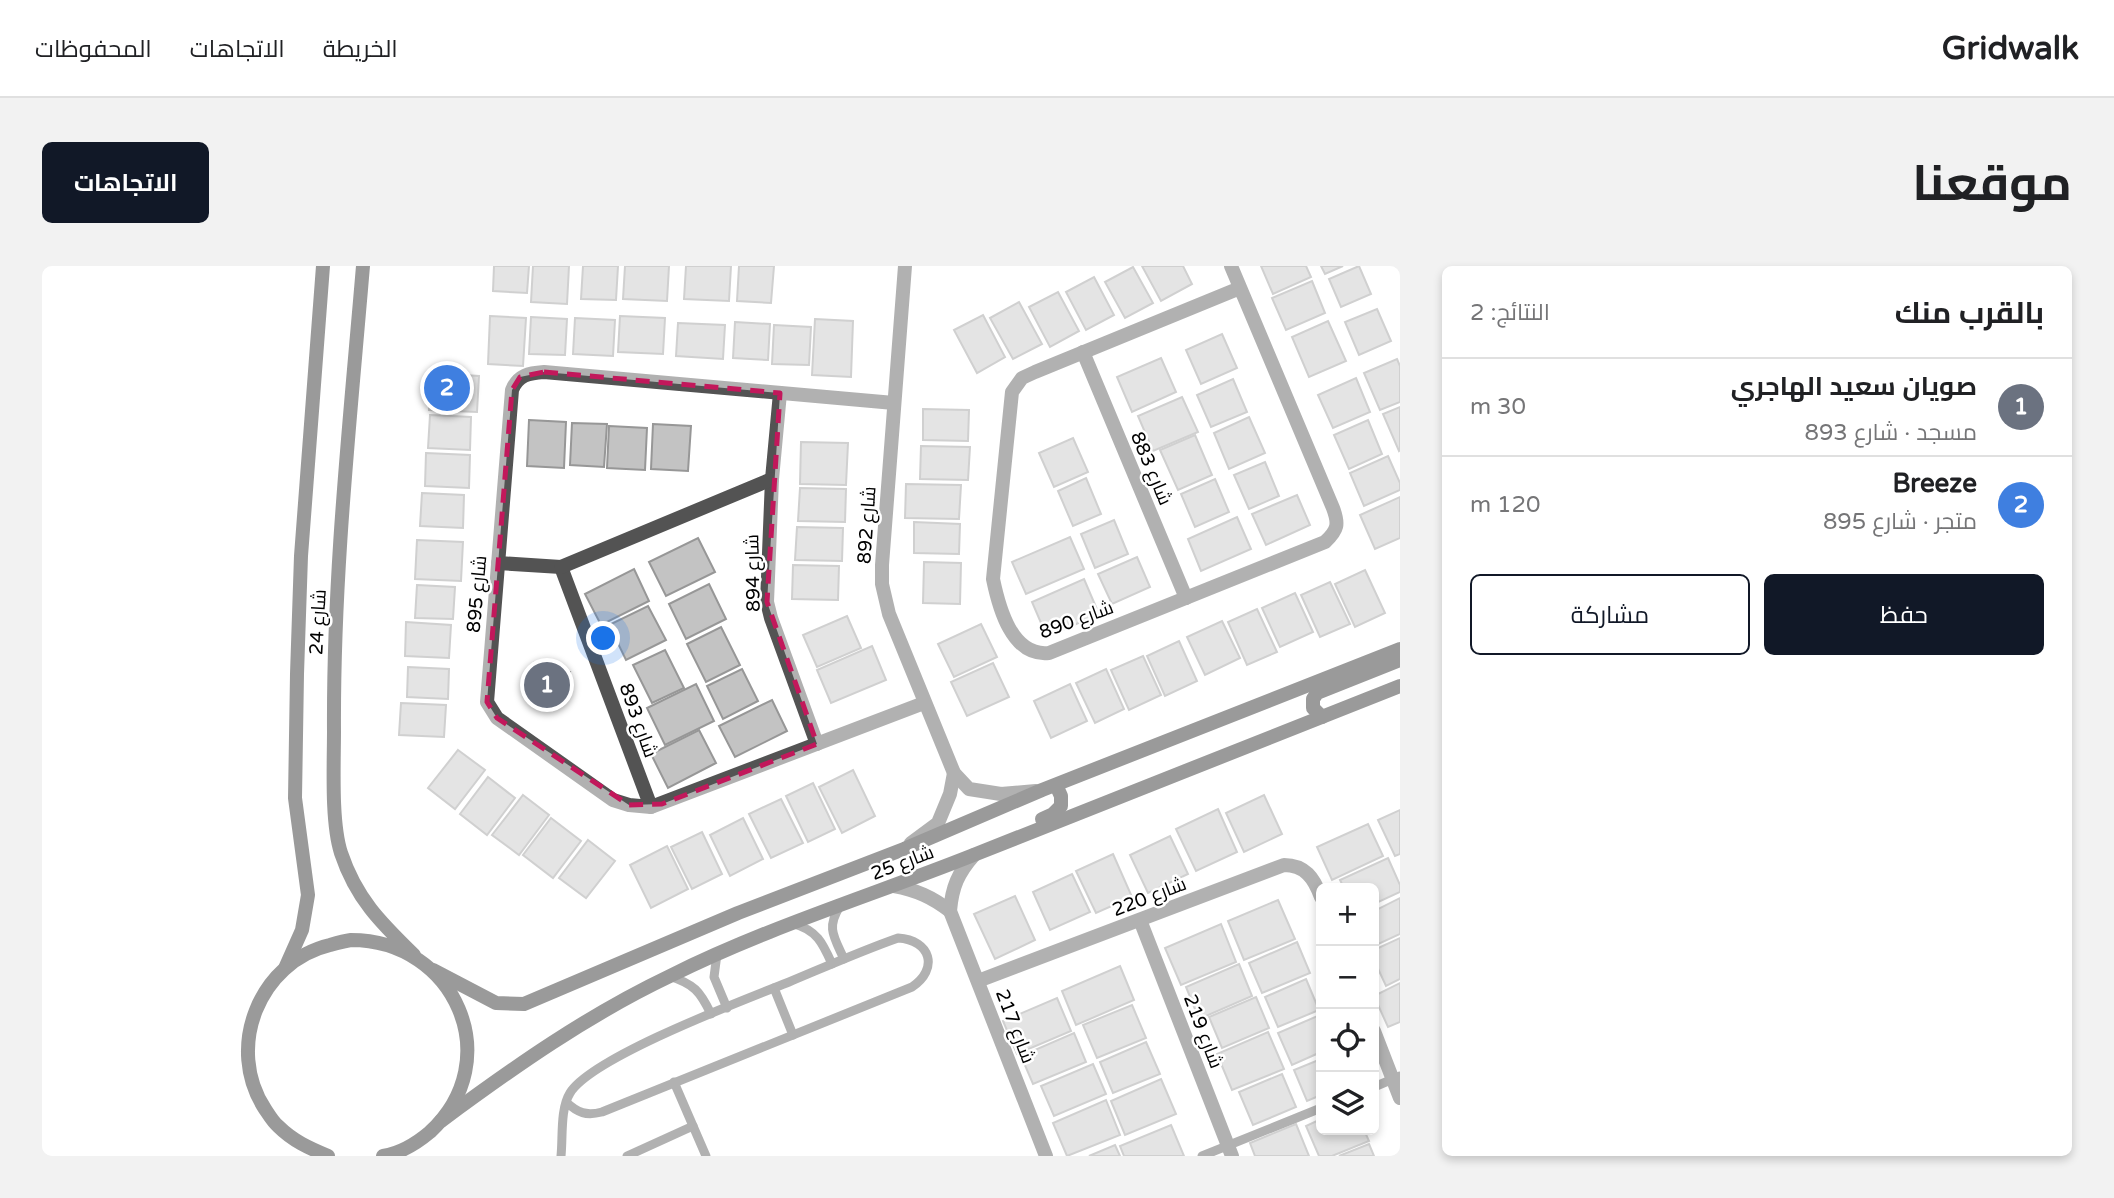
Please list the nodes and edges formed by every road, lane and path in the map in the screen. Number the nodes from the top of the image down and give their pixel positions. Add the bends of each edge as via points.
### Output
1 (323, 266) edge
2 (363, 266) edge
3 (905, 266) edge
4 (1231, 266) edge
5 (1240, 288) junction
6 (1083, 352) junction
7 (780, 393) junction
8 (894, 403) junction
9 (772, 479) junction
10 (498, 563) junction
11 (561, 567) junction
12 (1186, 598) junction
13 (1400, 649) edge
14 (1400, 660) edge
15 (1400, 686) edge
16 (924, 703) junction
17 (1322, 717) junction
18 (817, 744) junction
19 (954, 773) junction
20 (1049, 788) junction
21 (651, 807) junction
22 (904, 849) junction
23 (974, 855) junction
24 (1316, 884) edge
25 (894, 886) junction
26 (841, 906) junction
27 (950, 911) junction
28 (1140, 920) junction
29 (792, 924) junction
30 (717, 954) junction
31 (414, 955) junction
32 (844, 959) junction
33 (832, 964) junction
34 (286, 966) junction
35 (433, 970) junction
36 (669, 976) junction
37 (978, 981) junction
38 (774, 988) junction
39 (727, 1008) junction
40 (711, 1014) junction
41 (793, 1035) junction
42 (1379, 1042) edge
43 (1396, 1078) edge
44 (674, 1082) junction
45 (1379, 1085) edge
46 (1400, 1098) edge
47 (566, 1102) junction
48 (1316, 1110) edge
49 (442, 1121) junction
50 (276, 1125) junction
51 (693, 1126) junction
52 (1230, 1151) edge
53 (389, 1155) edge
54 (301, 1156) edge
55 (328, 1156) edge
56 (561, 1156) edge
57 (627, 1156) edge
58 (706, 1156) edge
59 (1046, 1156) edge
60 (1202, 1156) edge

1 - 34 street, شارع 24 via 301,556 296,701 295,798 308,895 302,930
2 - 31 street, شارع 24 via 337,601 334,800 340,850 355,887 374,916
3 - 8 street, شارع 892
4 - 5 street, شارع 890
5 - 6 street, شارع 890
5 - 12 street, شارع 890 via 1338,523 1325,542
6 - 12 street, شارع 883
6 - 12 street, شارع 890 via 1022,378 1012,392 993,579 1010,629 1024,648 1049,653
7 - 8 street, شارع 895
7 - 9 street, شارع 894
7 - 10 street, شارع 895 via 544,372 520,377 512,390
8 - 16 street, شارع 892 via 882,584
9 - 11 street
9 - 18 street, شارع 894 via 767,602
10 - 11 street
10 - 21 street, شارع 895 via 487,692 491,711 613,800
11 - 21 street, شارع 893
13 - 20 street, شارع 25
14 - 17 street via 1317,693 1313,708
15 - 17 street, شارع 25
16 - 18 street
16 - 19 street, شارع 892
17 - 23 street, شارع 25
18 - 21 street
19 - 20 street via 969,789 1001,794
19 - 22 street via 938,823
20 - 22 street, شارع 25
20 - 23 street via 1061,796 1061,806 1053,814 993,840
22 - 35 street, شارع 25 via 524,1004 496,1003
23 - 25 street, شارع 25
23 - 27 street via 960,871
24 - 28 street, شارع 220 via 1305,870 1284,865
25 - 26 street, شارع 25
25 - 27 street via 933,898
26 - 29 street, شارع 25
26 - 32 lane via 831,927
27 - 37 street, شارع 217
28 - 37 street, شارع 220
28 - 52 street, شارع 219
29 - 30 street, شارع 25
29 - 33 lane via 820,938
30 - 36 street, شارع 25
30 - 39 lane via 714,977
31 - 34 street via 382,943 348,940 316,948
31 - 35 street
32 - 33 lane
32 - 41 lane via 898,938 909,939 928,955 928,969 912,988
33 - 38 lane
34 - 50 street via 263,993 250,1026 247,1061 256,1095
35 - 49 street via 454,996 466,1027 467,1060 459,1093
36 - 40 lane via 701,993
36 - 49 street, شارع 25 via 572,1029
37 - 59 street, شارع 217
38 - 39 lane
38 - 41 lane
39 - 40 lane
40 - 47 lane via 606,1065 579,1083
41 - 44 lane
42 - 43 street
43 - 45 lane
43 - 46 street
44 - 47 lane via 590,1115
44 - 51 lane
47 - 56 lane
48 - 52 lane
49 - 53 street, شارع 25 via 419,1141
50 - 54 street
50 - 55 street via 300,1145
51 - 57 lane
51 - 58 lane
52 - 60 lane

